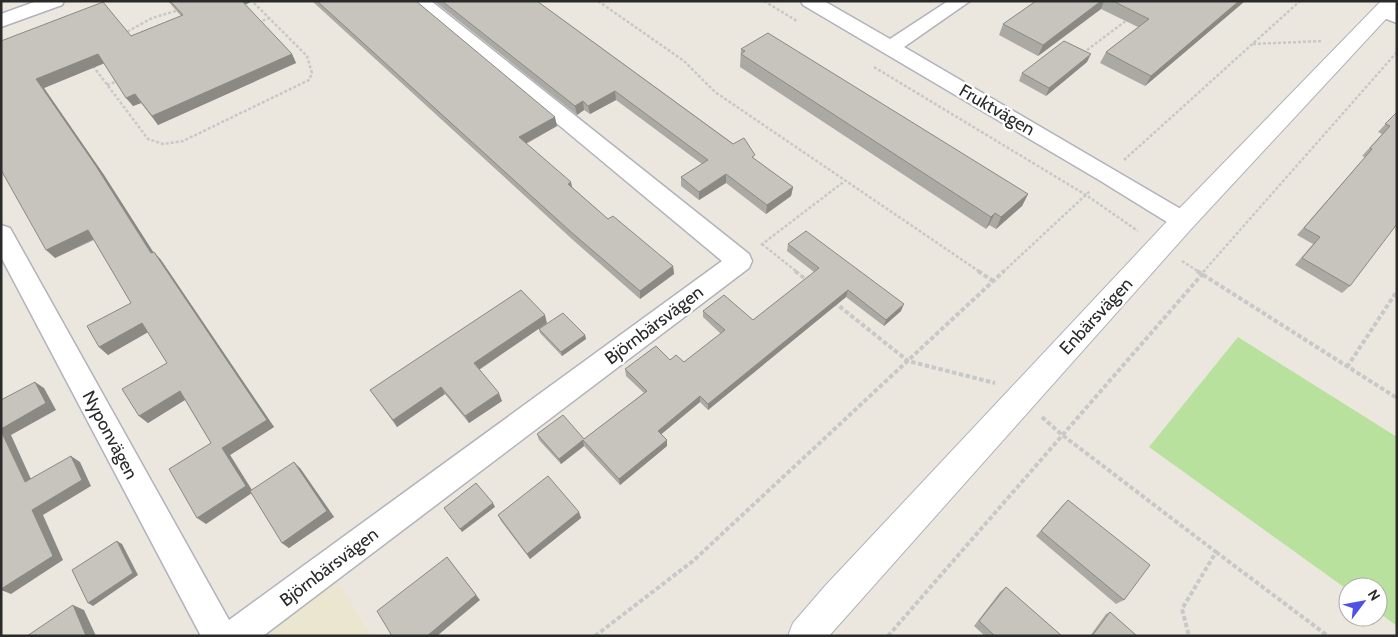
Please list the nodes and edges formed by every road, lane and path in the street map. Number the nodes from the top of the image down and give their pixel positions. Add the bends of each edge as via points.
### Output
1 (55, 1) edge
2 (252, 1) edge
3 (419, 1) edge
4 (598, 1) edge
5 (764, 1) edge
6 (810, 1) edge
7 (961, 1) edge
8 (1300, 1) edge
9 (16, 8) edge
10 (183, 10) edge
11 (1391, 10) edge
12 (269, 18) junction
13 (1130, 18) edge
14 (1, 22) edge
15 (798, 22) dead end
16 (251, 26) edge
17 (120, 36) edge
18 (1327, 41) dead end
19 (1252, 44) junction
20 (890, 48) junction
21 (1087, 50) edge
22 (1397, 52) edge
23 (88, 60) edge
24 (866, 62) dead end
25 (125, 78) edge
26 (108, 85) junction
27 (1107, 174) junction
28 (846, 180) junction
29 (1086, 195) junction
30 (1182, 222) junction
31 (1, 234) edge
32 (1160, 247) junction
33 (740, 261) junction
34 (1202, 274) junction
35 (993, 281) junction
36 (1397, 291) edge
37 (1347, 367) junction
38 (1397, 398) edge
39 (1216, 552) dead end
40 (219, 636) edge
41 (236, 636) edge
42 (595, 636) edge
43 (806, 636) edge
44 (888, 636) edge
45 (1328, 636) edge

1 - 9 street
2 - 12 path
3 - 33 street
4 - 28 path via 684,61 715,92
5 - 15 path
6 - 20 street, Fruktvägen
7 - 20 street
8 - 19 path
9 - 14 street
10 - 17 path via 152,18
11 - 30 street, Enbärsvägen
12 - 16 path
12 - 26 path via 307,56 312,73 309,80 183,141 163,144 148,139
13 - 21 path
18 - 19 path
19 - 27 path
20 - 27 street, Fruktvägen
22 - 34 path
23 - 26 path
24 - 29 path
25 - 26 path
27 - 29 path
27 - 30 street, Fruktvägen
28 - 33 path
28 - 35 path
29 - 32 path
29 - 35 path
30 - 32 street, Enbärsvägen
31 - 40 street, Nyponvägen
32 - 34 path
32 - 43 street, Enbärsvägen
33 - 41 street, Björnbärsvägen
34 - 37 path
34 - 44 path
35 - 42 path via 692,562
36 - 37 path
37 - 38 path
39 - 45 path

